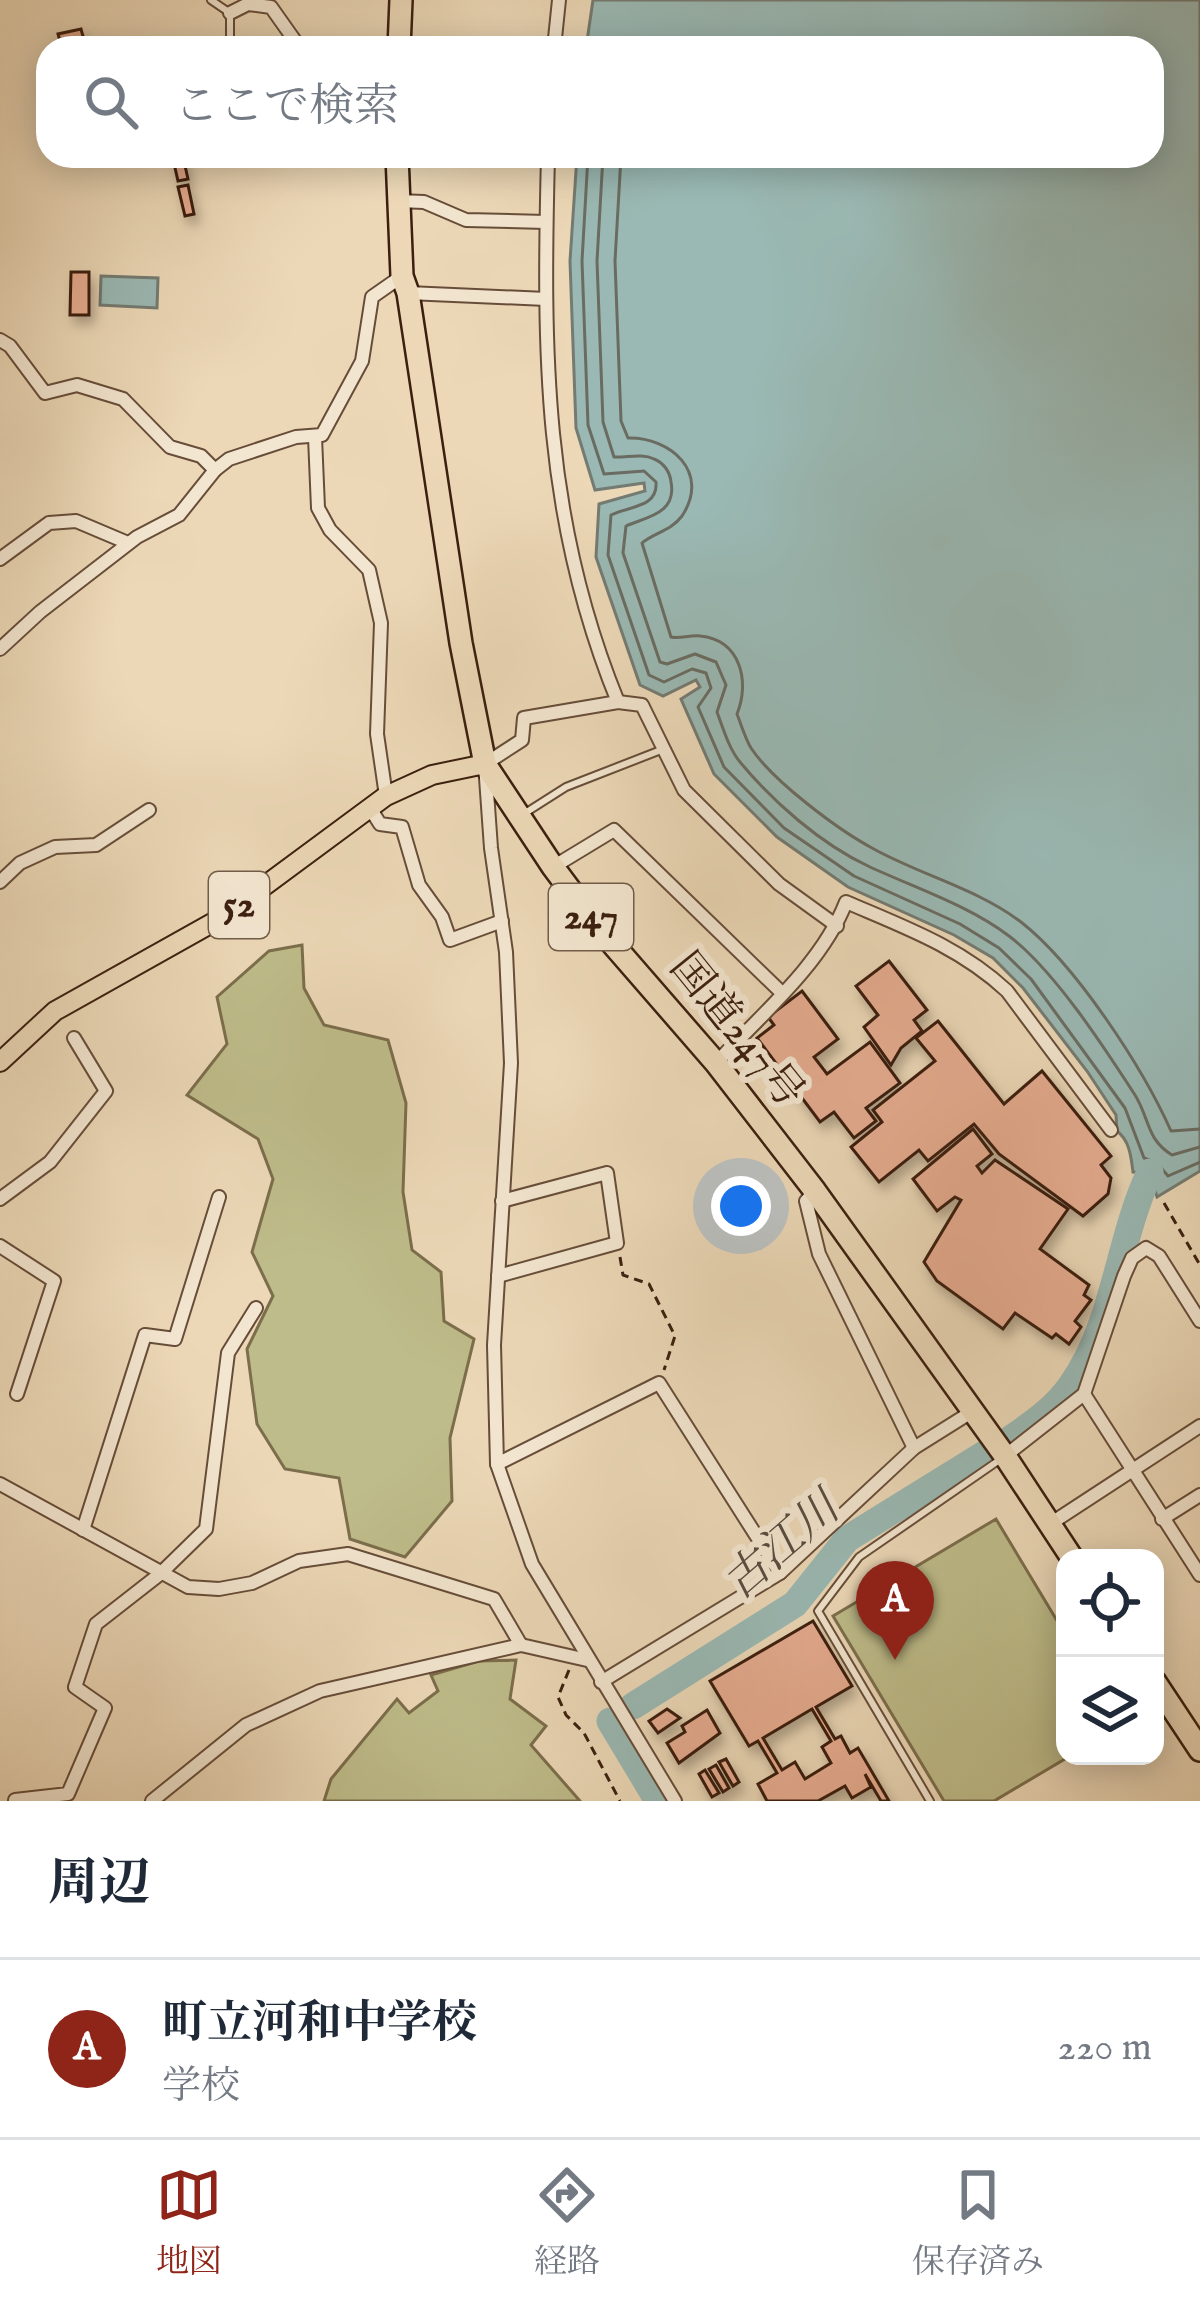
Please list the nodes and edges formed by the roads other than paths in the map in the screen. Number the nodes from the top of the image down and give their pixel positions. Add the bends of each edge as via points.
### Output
1 (211, 0) edge
2 (401, 0) edge
3 (559, 0) edge
4 (230, 13) junction
5 (230, 36) edge
6 (292, 36) edge
7 (400, 36) edge
8 (555, 36) edge
9 (398, 168) edge
10 (548, 168) edge
11 (397, 200) junction
12 (546, 222) junction
13 (405, 284) junction
14 (546, 299) junction
15 (0, 340) edge
16 (315, 437) junction
17 (215, 470) junction
18 (128, 544) junction
19 (0, 559) edge
20 (0, 649) edge
21 (618, 702) junction
22 (662, 750) junction
23 (485, 764) junction
24 (378, 802) junction
25 (148, 810) dead end
26 (518, 817) junction
27 (553, 867) junction
28 (0, 882) edge
29 (502, 921) junction
30 (837, 926) junction
31 (782, 993) junction
32 (74, 1038) dead end
33 (0, 1061) edge
34 (716, 1063) junction
35 (1111, 1130) dead end
36 (815, 1191) junction
37 (219, 1197) dead end
38 (0, 1199) edge
39 (502, 1201) junction
40 (0, 1246) edge
41 (498, 1276) junction
42 (256, 1308) dead end
43 (1200, 1321) edge
44 (17, 1394) dead end
45 (1084, 1394) junction
46 (974, 1411) junction
47 (1200, 1426) edge
48 (914, 1448) junction
49 (1005, 1456) junction
50 (497, 1465) junction
51 (1131, 1469) junction
52 (1, 1487) edge
53 (1200, 1495) edge
54 (1162, 1519) junction
55 (1050, 1524) junction
56 (83, 1530) junction
57 (1200, 1546) edge
58 (1066, 1549) edge
59 (1187, 1554) junction
60 (780, 1573) junction
61 (160, 1574) junction
62 (1200, 1574) edge
63 (520, 1645) junction
64 (581, 1659) junction
65 (601, 1682) junction
66 (1164, 1696) edge
67 (1200, 1750) edge
68 (14, 1801) edge
69 (152, 1801) edge
70 (674, 1801) edge
71 (930, 1801) edge

1 - 4 lane
2 - 7 highway
3 - 8 street
4 - 5 lane
4 - 6 street via 248,4 272,7
9 - 11 highway, 国道247号 / 247
10 - 12 street
11 - 12 street via 466,220
11 - 13 highway, 国道247号 / 247
12 - 14 street
13 - 14 street
13 - 16 street via 373,298 362,361
13 - 23 highway, 国道247号 / 247
14 - 21 street via 551,445 566,539
15 - 17 street via 45,393 76,386 123,399 170,447 201,456
16 - 17 street via 296,436
16 - 24 street via 318,508 369,570 381,623
17 - 18 street via 178,515
18 - 19 street via 76,520 49,523
18 - 20 street
21 - 22 street via 641,705
21 - 23 street via 524,718 522,740
22 - 26 lane via 566,787
22 - 30 street via 684,790 779,884
23 - 24 main road, 52 via 432,775
23 - 26 highway, 国道247号 / 247
23 - 29 street
24 - 29 street via 380,824 402,827 418,884 450,940
24 - 33 main road, 52 via 221,918 55,1011
25 - 28 street via 96,845 55,847
26 - 27 highway, 国道247号 / 247
27 - 31 street via 614,830
27 - 34 highway, 国道247号 / 247
29 - 39 street via 511,1063
30 - 31 street
30 - 35 street via 846,902 950,946 986,971
31 - 34 street
32 - 38 street via 106,1091 50,1162
34 - 36 highway, 国道247号 / 247
36 - 46 highway, 国道247号 / 247
36 - 48 street via 806,1202 819,1254
37 - 56 street via 175,1340 145,1335
39 - 41 street
39 - 41 street via 607,1173 617,1243
40 - 44 street via 54,1281
41 - 50 street
42 - 61 street via 228,1353 206,1528
43 - 45 street via 1146,1247 1124,1276
45 - 49 street
45 - 51 street
46 - 48 street
46 - 49 highway, 国道247号 / 247
47 - 51 street
48 - 60 street
49 - 55 highway, 国道247号 / 247
49 - 71 lane via 859,1557 818,1610
50 - 60 street via 659,1383
50 - 64 street via 532,1564
51 - 54 street
51 - 55 street
52 - 56 street
53 - 54 street
54 - 59 street
55 - 58 highway, 国道247号 / 247
56 - 61 street
57 - 59 street
59 - 62 street
60 - 65 street
61 - 63 street via 219,1589 299,1561 349,1554 494,1599
61 - 68 street via 96,1624 75,1687 105,1708 68,1795
63 - 64 street
63 - 69 street via 320,1691 247,1725
64 - 65 street
65 - 70 street
66 - 67 highway

